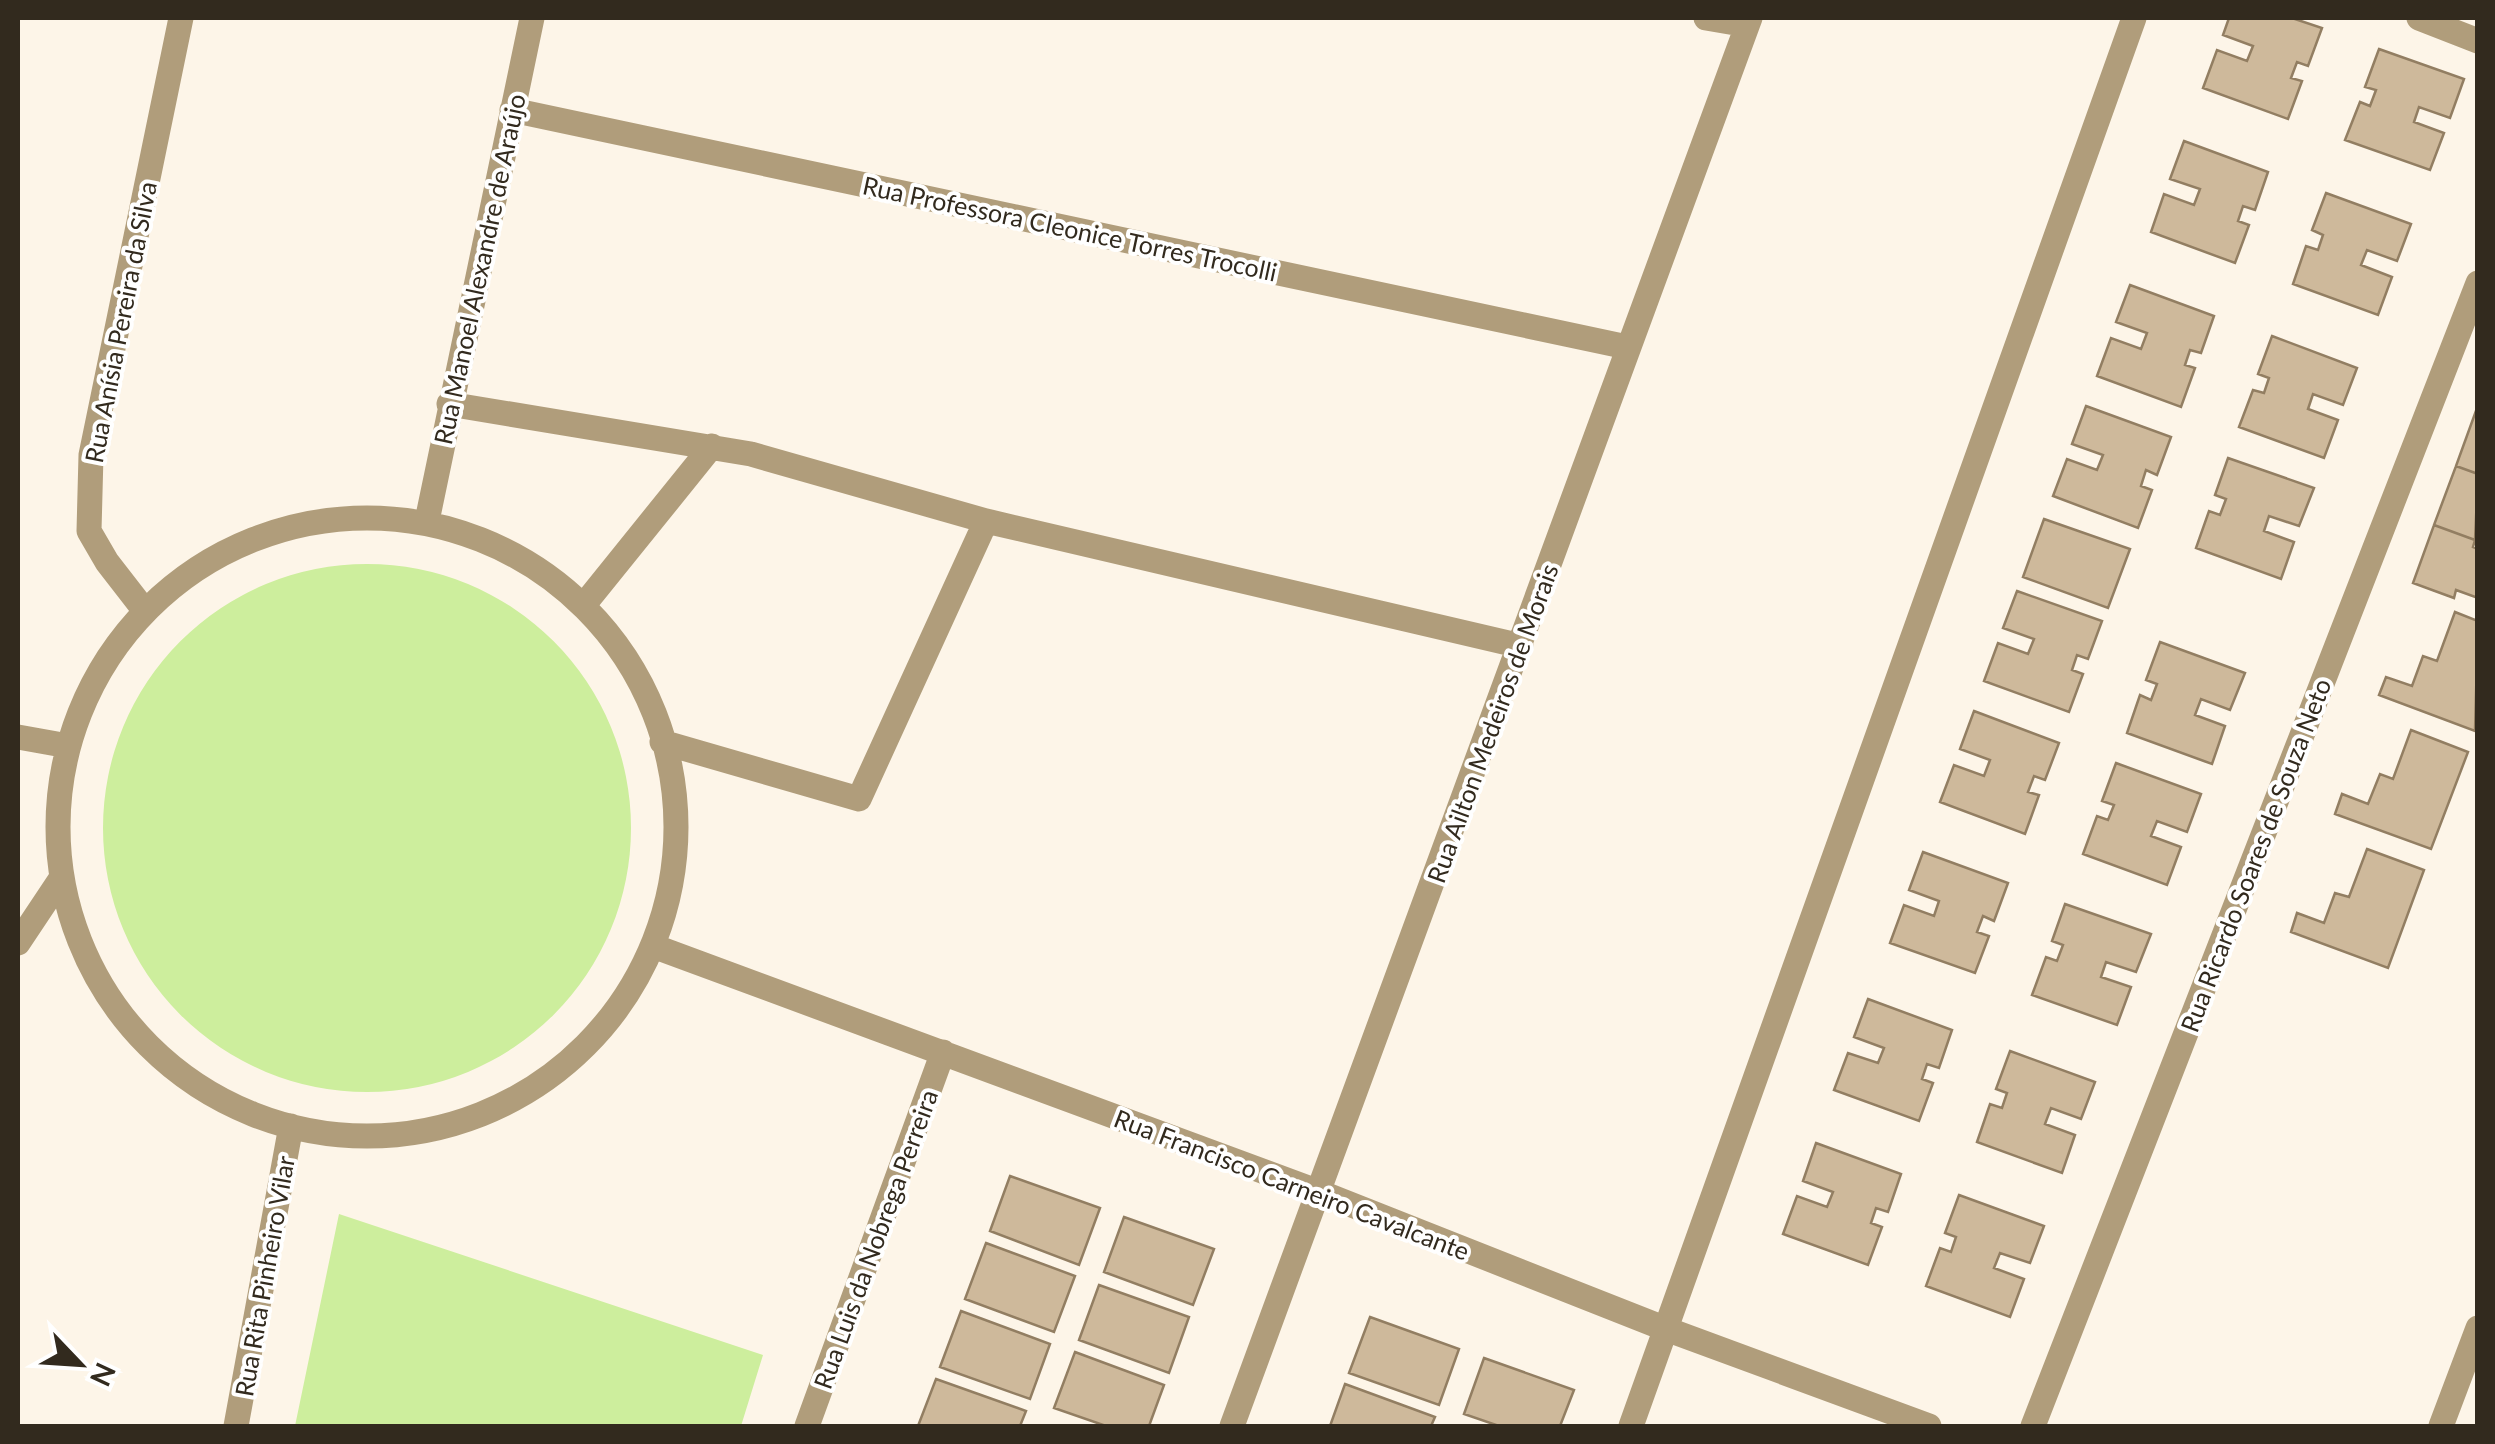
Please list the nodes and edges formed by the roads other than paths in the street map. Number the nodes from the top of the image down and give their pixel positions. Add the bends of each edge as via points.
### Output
1 (181, 18) edge
2 (532, 18) edge
3 (1706, 18) edge
4 (2134, 18) edge
5 (2419, 18) edge
6 (1748, 21) edge
7 (2478, 41) edge
8 (512, 110) junction
9 (2478, 283) edge
10 (1627, 347) junction
11 (449, 404) junction
12 (712, 446) junction
13 (426, 520) junction
14 (986, 520) junction
15 (588, 601) junction
16 (145, 611) junction
17 (1522, 646) junction
18 (18, 737) edge
19 (662, 742) junction
20 (57, 744) junction
21 (60, 880) junction
22 (18, 944) edge
23 (653, 946) junction
24 (943, 1052) junction
25 (291, 1126) junction
26 (1319, 1192) junction
27 (2478, 1328) edge
28 (1666, 1329) junction
29 (236, 1426) edge
30 (808, 1426) edge
31 (1232, 1426) edge
32 (1631, 1426) edge
33 (1929, 1426) edge
34 (2033, 1426) edge
35 (2441, 1426) edge

1 - 16 street, Rua Anísia Pereira da Silva via 91,455 89,530
2 - 8 street, Rua Manoel Alexandre de Araújo
3 - 6 street
4 - 28 street
5 - 7 street
6 - 10 street, Rua Ailton Medeiros de Morais
8 - 10 street, Rua Professora Cleonice Torres Trocolli
8 - 11 street, Rua Manoel Alexandre de Araújo
9 - 34 street, Rua Ricardo Soares de Souza Neto
10 - 17 street, Rua Ailton Medeiros de Morais
11 - 12 street
11 - 13 street, Rua Manoel Alexandre de Araújo
12 - 14 street
12 - 15 street
13 - 15 street via 491,542
13 - 16 street via 318,521 224,552
14 - 17 street
14 - 19 street via 859,799
15 - 19 street via 651,702
16 - 20 street
17 - 26 street, Rua Ailton Medeiros de Morais
18 - 20 street
19 - 23 street via 673,776 675,853
20 - 21 street
21 - 22 street
21 - 25 street via 89,968 142,1044 215,1100
23 - 24 street, Rua Francisco Carneiro Cavalcante
23 - 25 street via 627,996 578,1054 518,1098 450,1128 376,1139
24 - 26 street, Rua Francisco Carneiro Cavalcante
24 - 30 street, Rua Luis da Nobrega Perreira
25 - 29 street, Rua Rita Pinheiro Vilar
26 - 28 street, Rua Francisco Carneiro Cavalcante
26 - 31 street, Rua Ailton Medeiros de Morais
27 - 35 street
28 - 32 street
28 - 33 street, Rua Francisco Carneiro Cavalcante

